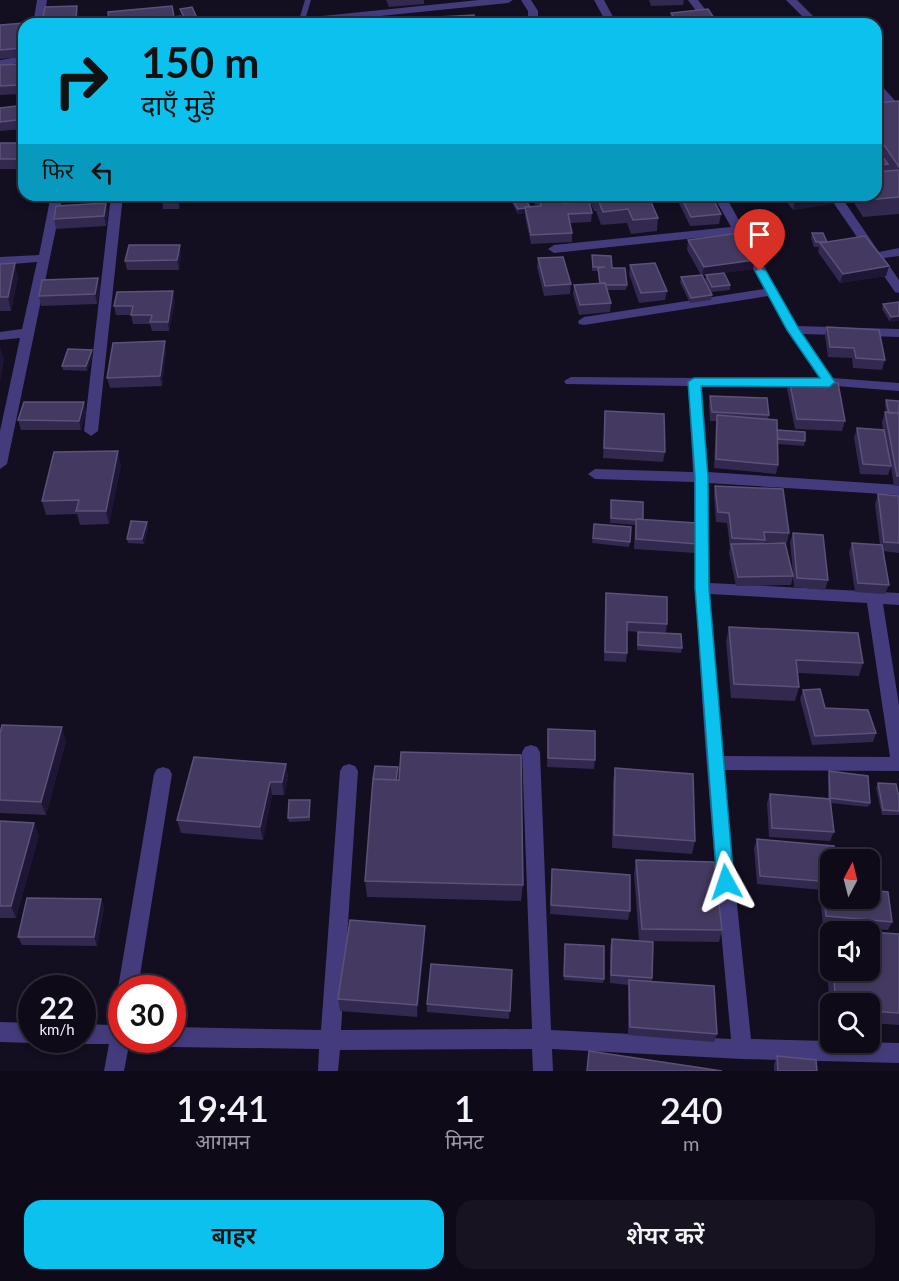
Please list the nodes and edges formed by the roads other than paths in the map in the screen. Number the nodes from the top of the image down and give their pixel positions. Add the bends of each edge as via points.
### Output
1 (42, 0) edge
2 (308, 0) edge
3 (508, 0) edge
4 (526, 0) edge
5 (600, 0) edge
6 (693, 0) edge
7 (791, 0) edge
8 (39, 18) edge
9 (303, 18) edge
10 (323, 18) edge
11 (532, 18) edge
12 (609, 18) edge
13 (706, 18) edge
14 (810, 18) edge
15 (18, 60) edge
16 (0, 63) edge
17 (882, 93) edge
18 (899, 112) edge
19 (56, 201) edge
20 (116, 201) edge
21 (722, 201) edge
22 (838, 201) edge
23 (739, 230) junction
24 (554, 249) edge
25 (899, 252) edge
26 (876, 256) junction
27 (44, 258) junction
28 (0, 261) edge
29 (899, 289) edge
30 (771, 292) junction
31 (584, 321) dead end
32 (793, 330) junction
33 (28, 333) junction
34 (899, 333) edge
35 (0, 336) edge
36 (571, 381) dead end
37 (694, 382) junction
38 (829, 382) junction
39 (899, 387) edge
40 (91, 431) dead end
41 (1, 458) edge
42 (595, 474) dead end
43 (701, 477) junction
44 (899, 490) edge
45 (702, 588) junction
46 (874, 598) junction
47 (899, 598) edge
48 (531, 752) dead end
49 (899, 759) edge
50 (714, 763) junction
51 (899, 764) edge
52 (350, 771) dead end
53 (163, 774) dead end
54 (130, 975) edge
55 (0, 1032) edge
56 (18, 1033) edge
57 (186, 1037) edge
58 (542, 1039) junction
59 (332, 1040) junction
60 (742, 1049) junction
61 (117, 1053) edge
62 (899, 1053) edge
63 (114, 1071) edge
64 (328, 1071) edge
65 (543, 1071) edge

1 - 8 street
2 - 9 lane
3 - 10 street
4 - 11 street
5 - 12 street
6 - 13 street
7 - 14 street
15 - 16 street
17 - 18 street
19 - 27 street
20 - 40 street
21 - 23 street
22 - 26 street
23 - 24 street
23 - 30 street
25 - 26 street
26 - 29 street
27 - 28 street
27 - 33 street
30 - 31 street
30 - 32 street
32 - 34 street
32 - 38 street
33 - 35 street
33 - 41 street
36 - 37 street
37 - 38 street
37 - 43 street
38 - 39 street
42 - 43 street
43 - 44 street
43 - 45 street
45 - 46 street
45 - 50 street
46 - 47 street
46 - 49 street
48 - 58 street
50 - 51 street
50 - 60 street
52 - 59 street
53 - 54 street
55 - 56 street
57 - 59 street
58 - 59 street
58 - 60 street
58 - 65 street
59 - 64 street
60 - 62 street
61 - 63 street

